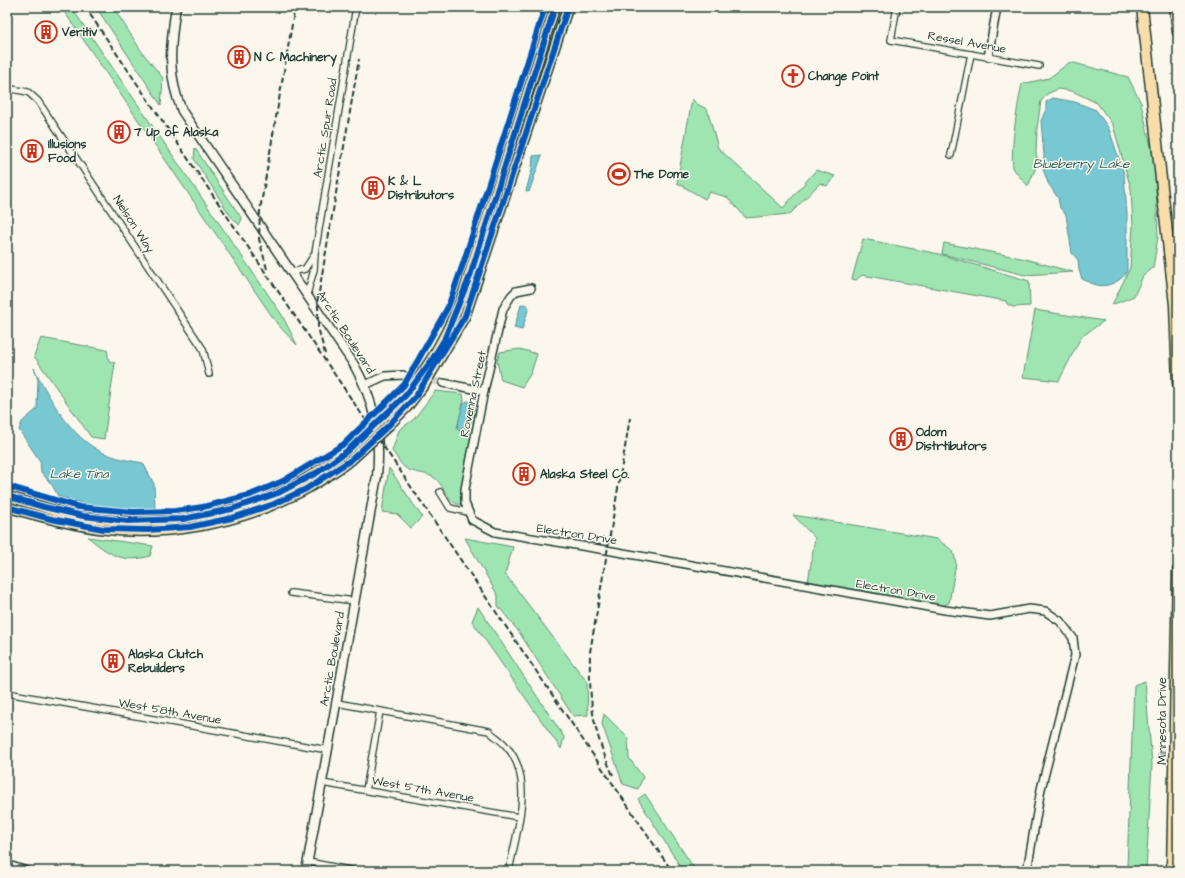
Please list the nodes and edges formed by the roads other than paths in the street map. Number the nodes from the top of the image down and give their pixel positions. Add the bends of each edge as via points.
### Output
1 (176, 7) edge
2 (356, 7) edge
3 (555, 7) edge
4 (568, 7) edge
5 (897, 7) edge
6 (996, 7) edge
7 (1142, 7) edge
8 (1175, 7) edge
9 (1178, 32) edge
10 (971, 54) junction
11 (988, 57) junction
12 (1039, 66) dead end
13 (7, 88) edge
14 (951, 155) dead end
15 (315, 253) junction
16 (291, 272) junction
17 (531, 288) dead end
18 (307, 294) junction
19 (209, 374) dead end
20 (403, 375) tunnel mouth
21 (443, 383) tunnel mouth
22 (1178, 383) edge
23 (365, 385) junction
24 (484, 391) junction
25 (349, 455) junction
26 (440, 492) dead end
27 (7, 496) edge
28 (7, 507) edge
29 (468, 512) junction
30 (472, 520) joint
31 (1178, 572) edge
32 (291, 593) dead end
33 (355, 601) junction
34 (7, 693) edge
35 (337, 703) junction
36 (380, 711) junction
37 (328, 750) junction
38 (322, 783) junction
39 (366, 790) junction
40 (1174, 801) junction
41 (519, 818) junction
42 (308, 862) junction
43 (7, 865) edge
44 (25, 871) edge
45 (306, 871) edge
46 (355, 871) edge
47 (509, 871) edge
48 (1027, 871) edge
49 (1166, 871) edge
50 (1172, 871) edge

1 - 16 main road, Arctic Boulevard via 170,58 174,93 182,111
2 - 15 street, Arctic Spur Road
3 - 25 main road, bridge via 460,304 444,340 406,395
4 - 25 main road, bridge via 465,316 412,402 389,425
5 - 10 street, Ressel Avenue via 891,40
6 - 11 street
7 - 22 highway via 1175,305
8 - 9 highway
10 - 11 street, Ressel Avenue
10 - 14 street
11 - 12 street, Ressel Avenue
13 - 19 street, Nielson Way via 28,92 38,101 67,141 203,349
15 - 16 street, Arctic Spur Road via 305,269
15 - 18 street, Arctic Spur Road via 314,270
16 - 18 main road, Arctic Boulevard
17 - 24 street, Rovenna Street via 516,291 503,309
18 - 23 main road, Arctic Boulevard via 350,356
20 - 23 street via 385,376
21 - 24 street
23 - 33 main road, Arctic Boulevard via 372,404 379,448 377,476
24 - 29 street, Rovenna Street via 465,489
25 - 27 main road via 278,493 232,509 183,518 128,521 83,516
25 - 28 main road via 306,489 274,504 232,518 190,527 148,530 103,529
26 - 29 street via 450,508
29 - 30 street, Rovenna Street
30 - 48 street, Electron Drive via 495,532 612,550 945,610 990,616 1029,609 1045,611 1060,621 1073,638 1075,655 1041,789
31 - 40 highway, Minnesota Drive
32 - 33 street
33 - 35 main road, Arctic Boulevard
34 - 37 street, West 58th Avenue
35 - 36 street
35 - 37 main road, Arctic Boulevard
36 - 39 street
36 - 41 street via 489,732 506,746 516,762 523,790
37 - 38 main road, Arctic Boulevard
38 - 39 street, West 57th Avenue
38 - 42 main road, Arctic Boulevard
39 - 41 street, West 57th Avenue
40 - 49 highway
40 - 50 highway, Minnesota Drive
41 - 47 street
42 - 45 main road, Arctic Boulevard
42 - 46 street
43 - 44 main road

